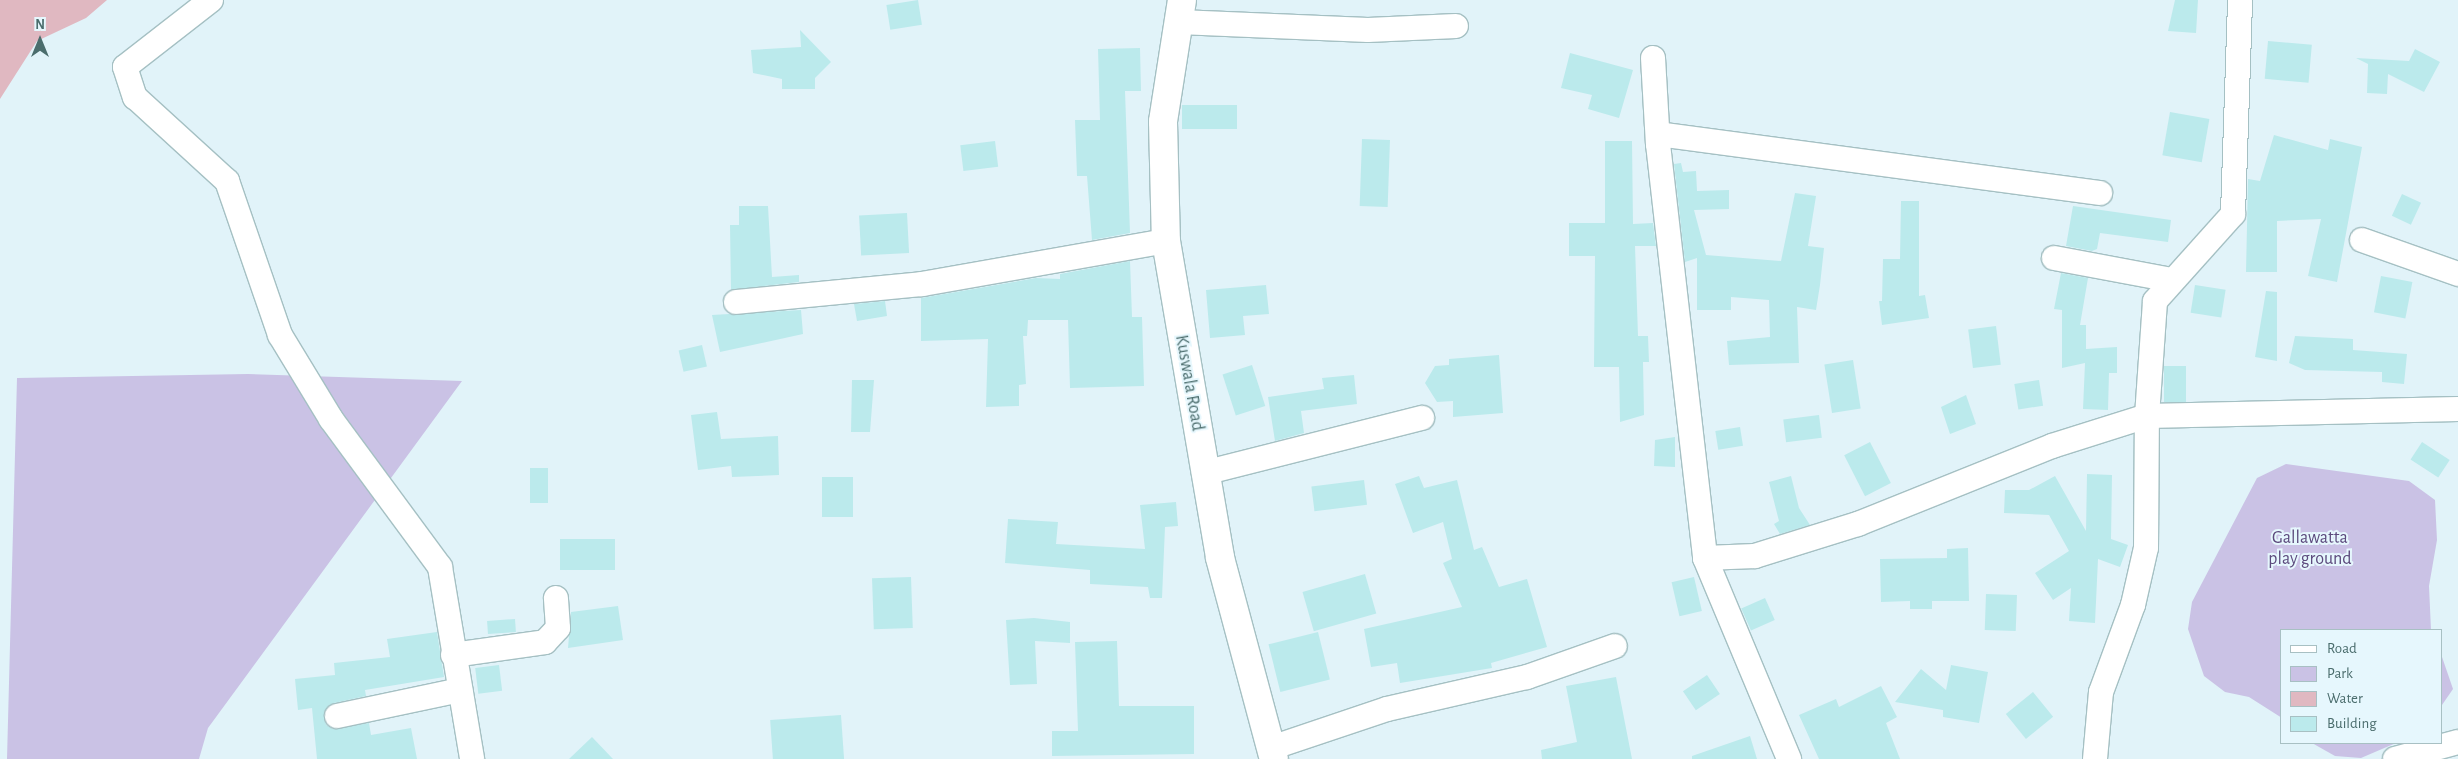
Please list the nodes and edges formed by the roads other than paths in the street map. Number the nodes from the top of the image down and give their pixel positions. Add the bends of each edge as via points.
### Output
1 (212, 0) edge
2 (2240, 0) edge
3 (1181, 11) edge
4 (1456, 26) dead end
5 (1653, 58) dead end
6 (1658, 144) junction
7 (2100, 193) dead end
8 (2362, 240) dead end
9 (1166, 241) junction
10 (2054, 258) dead end
11 (2458, 274) edge
12 (2172, 280) junction
13 (736, 302) dead end
14 (2458, 409) edge
15 (2147, 416) junction
16 (1422, 418) dead end
17 (1204, 473) junction
18 (1705, 558) junction
19 (556, 598) dead end
20 (1615, 646) dead end
21 (453, 655) junction
22 (460, 690) junction
23 (337, 716) dead end
24 (2458, 742) edge
25 (1273, 754) edge
26 (472, 759) edge
27 (1789, 759) edge
28 (2096, 759) edge
29 (2395, 759) edge

1 - 21 street via 125,67 135,97 227,181 280,335 332,419 440,567
2 - 12 street via 2232,214 2222,231
3 - 4 street via 1368,30
3 - 9 street, Kuswala Road via 1163,122
5 - 6 street
6 - 7 street via 1665,135
6 - 18 street
8 - 11 street
9 - 13 street via 922,284
9 - 17 street, Kuswala Road
10 - 12 street
12 - 15 street via 2155,301
14 - 15 street
15 - 18 street via 2052,446 1858,524 1755,556
15 - 28 street via 2146,548 2133,605 2101,692
16 - 17 street
17 - 25 street, Kuswala Road via 1232,611
18 - 27 street
19 - 21 street via 558,628 545,642
20 - 25 street via 1527,677 1387,709
21 - 22 street
22 - 23 street
22 - 26 street
24 - 29 street

